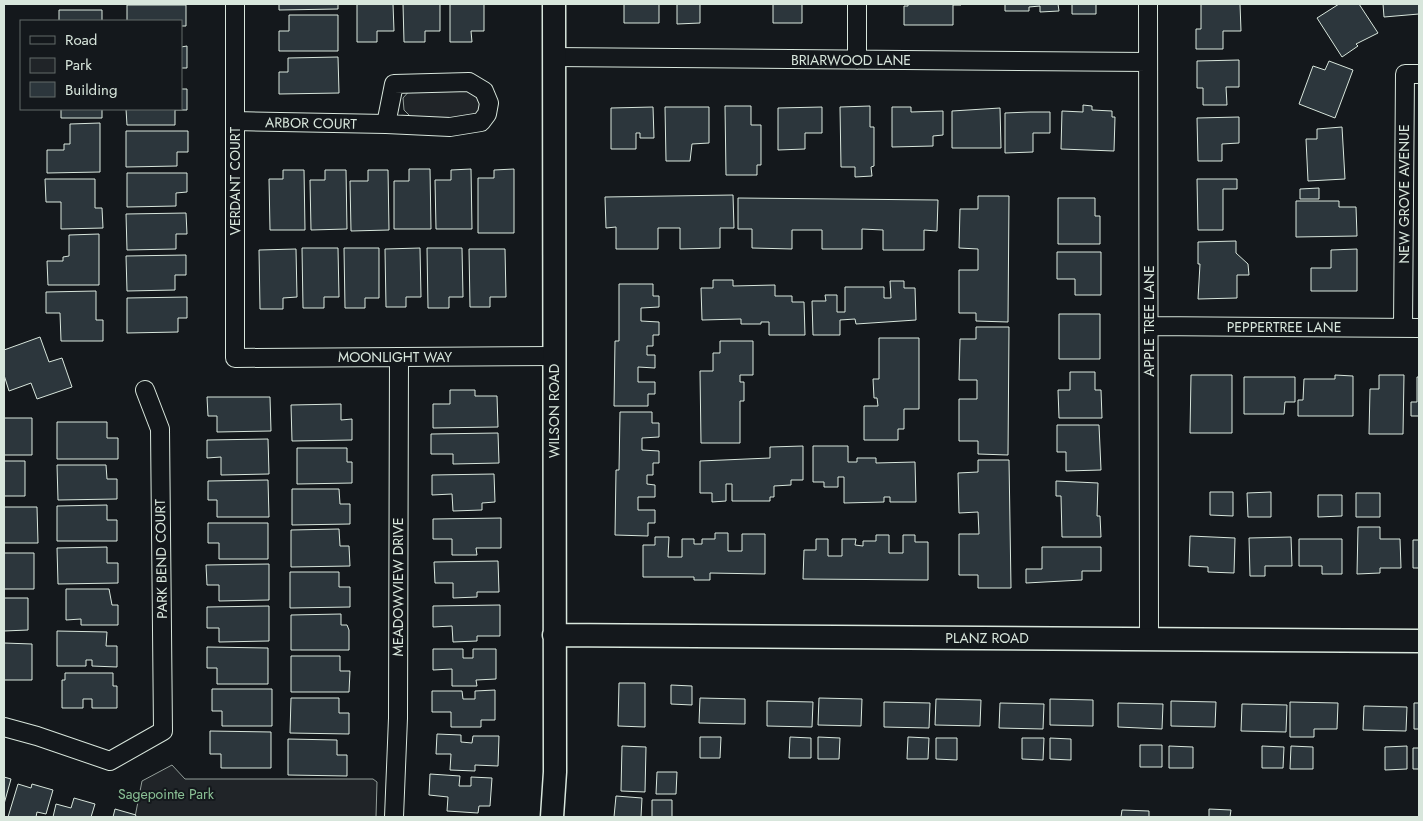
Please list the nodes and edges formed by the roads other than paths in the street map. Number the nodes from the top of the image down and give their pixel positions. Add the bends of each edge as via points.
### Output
1 (235, 4) edge
2 (554, 4) edge
3 (856, 4) edge
4 (1148, 4) edge
5 (554, 57) junction
6 (857, 60) junction
7 (1148, 62) junction
8 (1419, 74) edge
9 (235, 121) junction
10 (386, 124) junction
11 (1148, 326) junction
12 (1411, 328) edge
13 (554, 356) junction
14 (399, 357) junction
15 (235, 358) joint
16 (145, 390) dead end
17 (554, 635) junction
18 (1148, 639) junction
19 (1419, 641) edge
20 (4, 727) edge
21 (394, 817) edge
22 (552, 817) edge

1 - 9 street, VERDANT COURT
2 - 5 street, WILSON ROAD
3 - 6 street
4 - 7 street, APPLE TREE LANE
5 - 6 street, BRIARWOOD LANE
5 - 13 street, WILSON ROAD
6 - 7 street, BRIARWOOD LANE
7 - 11 street, APPLE TREE LANE
8 - 12 street, NEW GROVE AVENUE via 1405,74
9 - 10 street, ARBOR COURT
9 - 15 street, VERDANT COURT
10 - 10 street, ARBOR COURT via 394,84 470,82 484,91 489,103 481,122 450,126
11 - 12 street, PEPPERTREE LANE
11 - 18 street, APPLE TREE LANE
13 - 14 street, MOONLIGHT WAY
13 - 17 street, WILSON ROAD
14 - 15 street, MOONLIGHT WAY
14 - 21 street, MEADOWVIEW DRIVE via 398,718
16 - 20 street, PARK BEND COURT via 160,428 163,731 110,761
17 - 18 street, PLANZ ROAD
17 - 22 street, WILSON ROAD via 555,772
18 - 19 street, PLANZ ROAD

